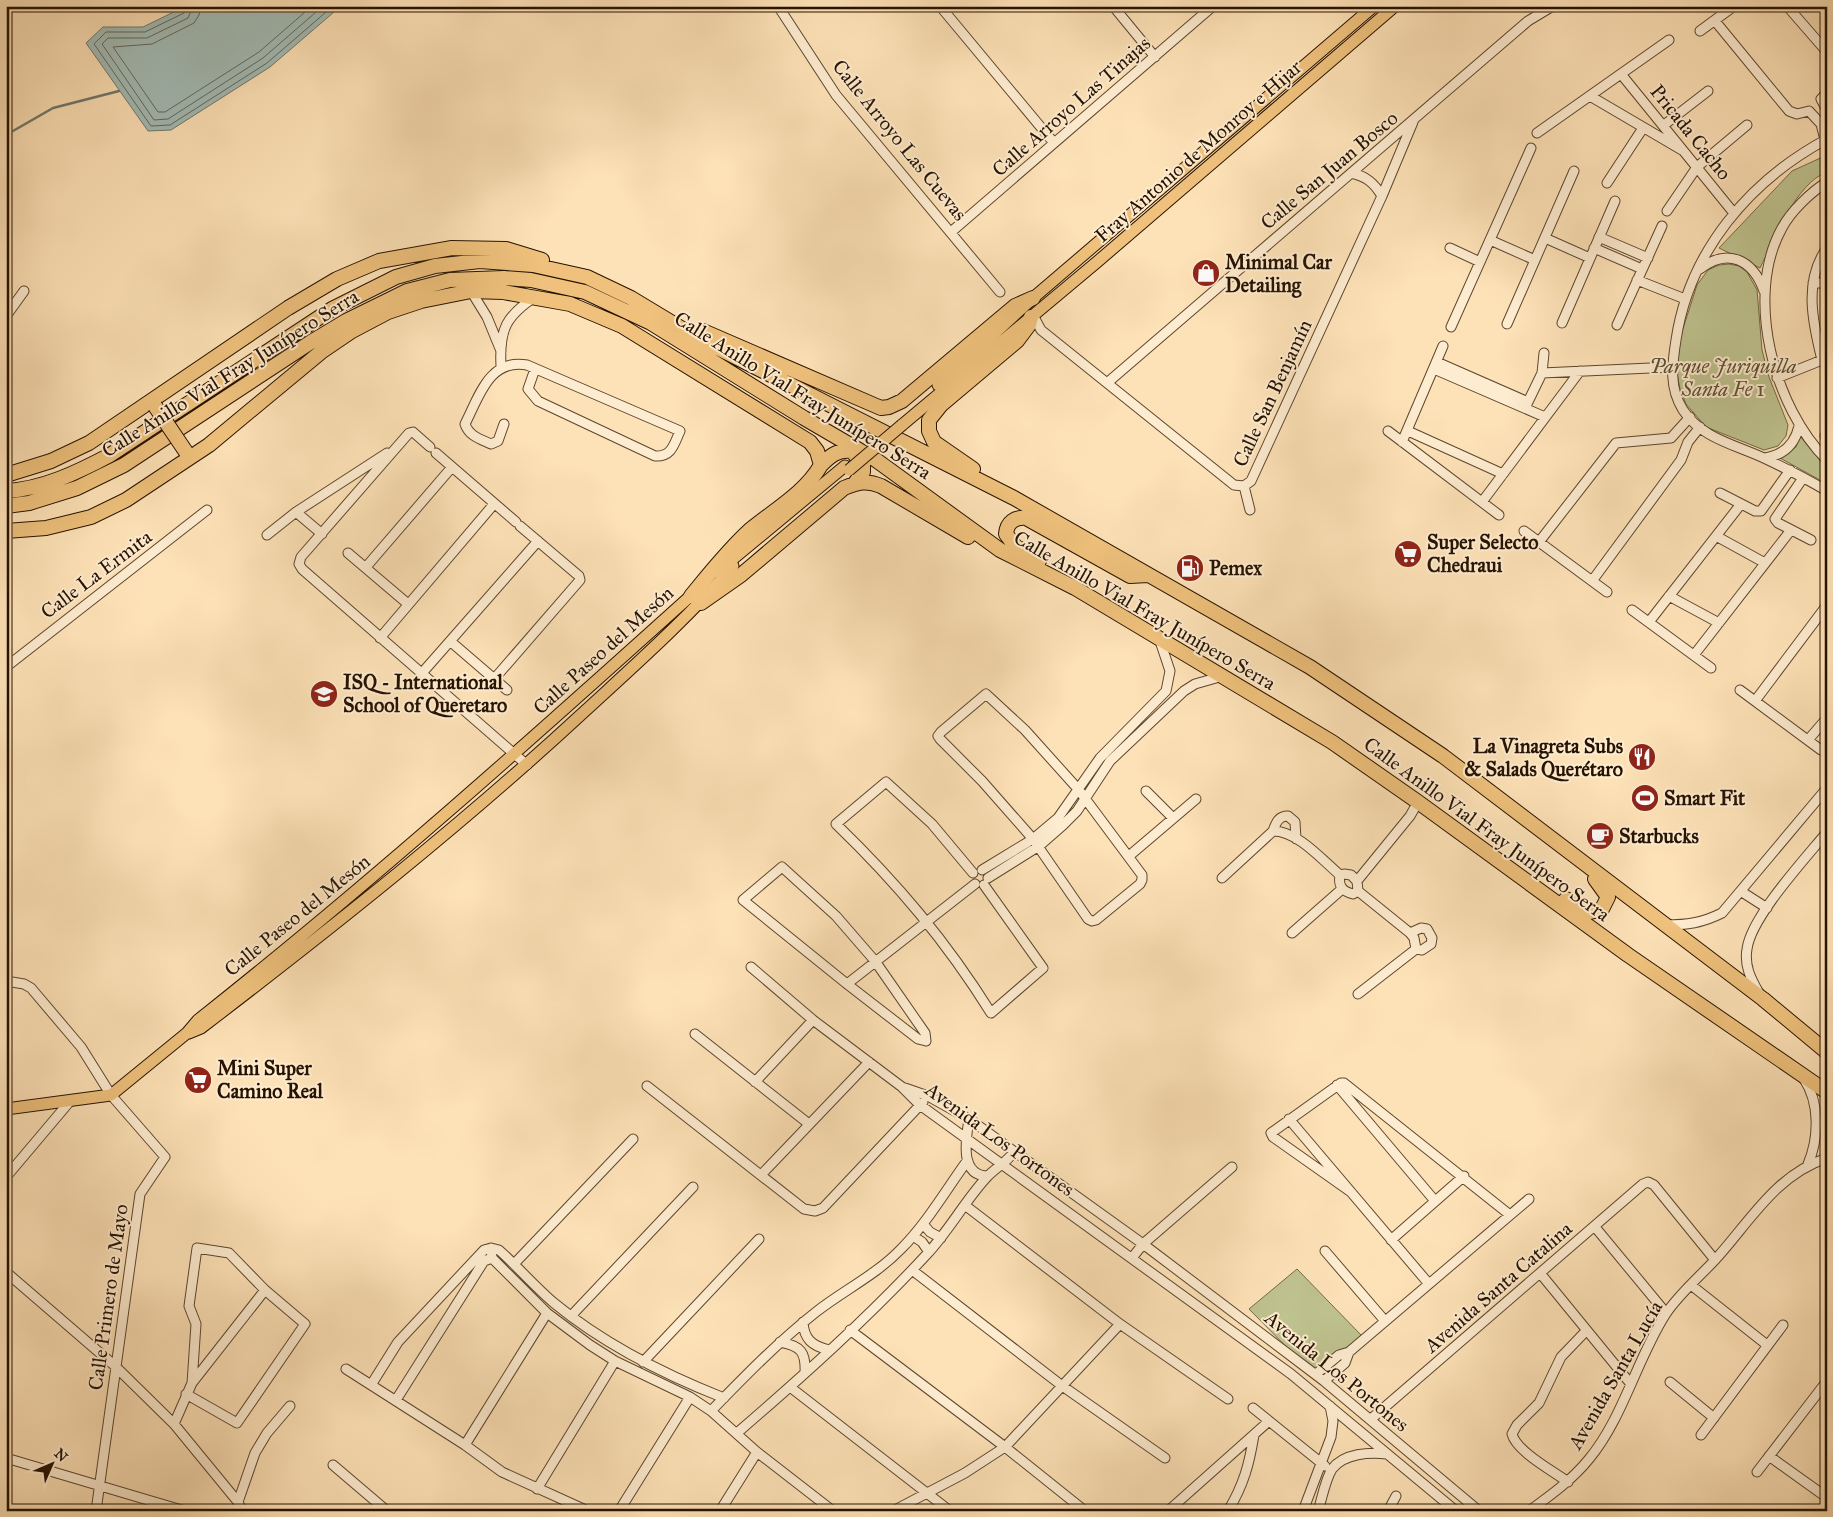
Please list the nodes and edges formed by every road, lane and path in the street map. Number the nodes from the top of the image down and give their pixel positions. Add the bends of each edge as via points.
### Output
1 (778, 6) edge
2 (940, 6) edge
3 (1113, 6) edge
4 (1214, 6) edge
5 (1374, 6) edge
6 (1395, 6) edge
7 (1553, 6) edge
8 (1734, 6) edge
9 (1787, 6) edge
10 (1714, 20) junction
11 (1700, 31) dead end
12 (1669, 40) dead end
13 (1827, 52) edge
14 (1155, 57) junction
15 (1621, 74) junction
16 (1278, 90) junction
17 (1708, 91) dead end
18 (1824, 95) edge
19 (1590, 96) junction
20 (1286, 99) junction
21 (1827, 110) edge
22 (1413, 121) junction
23 (1824, 121) edge
24 (1664, 125) junction
25 (1747, 125) dead end
26 (1642, 128) junction
27 (1538, 133) dead end
28 (1826, 140) edge
29 (1054, 142) junction
30 (1531, 148) dead end
31 (1686, 153) junction
32 (1697, 167) junction
33 (1574, 171) dead end
34 (1351, 173) junction
35 (1827, 182) edge
36 (1607, 183) dead end
37 (1382, 196) junction
38 (1615, 201) dead end
39 (1667, 211) dead end
40 (1733, 212) junction
41 (1662, 226) dead end
42 (950, 232) junction
43 (1599, 237) junction
44 (1545, 238) junction
45 (1490, 240) junction
46 (1450, 248) dead end
47 (1594, 248) junction
48 (1825, 255) edge
49 (1590, 258) junction
50 (1648, 258) junction
51 (1535, 260) junction
52 (1480, 262) junction
53 (1642, 269) junction
54 (1696, 272) junction
55 (587, 277) junction
56 (1637, 280) junction
57 (1827, 282) edge
58 (1813, 283) junction
59 (24, 291) dead end
60 (471, 292) junction
61 (1000, 292) dead end
62 (1765, 294) junction
63 (536, 296) junction
64 (1033, 298) junction
65 (1684, 300) junction
66 (649, 309) junction
67 (6, 316) edge
68 (1026, 316) junction
69 (1562, 323) dead end
70 (1507, 324) dead end
71 (1617, 325) dead end
72 (1451, 328) dead end
73 (1443, 346) dead end
74 (500, 351) junction
75 (1544, 353) dead end
76 (1824, 359) edge
77 (1435, 365) junction
78 (501, 366) junction
79 (1672, 367) junction
80 (535, 369) junction
81 (1580, 371) junction
82 (1542, 373) junction
83 (1777, 378) junction
84 (710, 380) junction
85 (1107, 383) junction
86 (153, 403) junction
87 (1527, 405) junction
88 (1545, 417) junction
89 (1690, 417) junction
90 (804, 418) junction
91 (504, 424) dead end
92 (1799, 426) junction
93 (1700, 427) junction
94 (1388, 431) dead end
95 (1408, 431) junction
96 (1402, 442) junction
97 (396, 447) junction
98 (188, 455) junction
99 (1765, 458) junction
100 (1827, 460) edge
101 (821, 465) junction
102 (452, 468) junction
103 (1790, 470) junction
104 (1502, 474) junction
105 (6, 475) edge
106 (1803, 478) junction
107 (855, 483) junction
108 (1244, 486) junction
109 (6, 491) edge
110 (1827, 491) edge
111 (1720, 494) dead end
112 (1014, 498) junction
113 (1482, 502) junction
114 (494, 504) junction
115 (1741, 504) junction
116 (6, 506) edge
117 (208, 510) dead end
118 (1250, 510) dead end
119 (296, 512) junction
120 (1499, 515) dead end
121 (1791, 530) junction
122 (6, 531) edge
123 (1524, 531) dead end
124 (267, 534) dead end
125 (322, 534) junction
126 (1716, 536) junction
127 (1811, 540) dead end
128 (538, 541) junction
129 (1539, 542) junction
130 (1000, 550) junction
131 (348, 553) dead end
132 (1765, 563) junction
133 (366, 567) junction
134 (1148, 575) junction
135 (1592, 582) junction
136 (1075, 588) junction
137 (1607, 592) dead end
138 (1669, 596) junction
139 (696, 600) junction
140 (408, 604) junction
141 (1827, 604) edge
142 (1632, 610) dead end
143 (1649, 622) junction
144 (1719, 623) junction
145 (380, 638) junction
146 (1159, 638) junction
147 (450, 641) junction
148 (1694, 655) junction
149 (6, 667) edge
150 (1711, 668) dead end
151 (422, 673) junction
152 (1223, 676) junction
153 (495, 678) junction
154 (1170, 681) junction
155 (507, 690) dead end
156 (1740, 690) dead end
157 (1184, 691) junction
158 (1755, 701) junction
159 (1827, 718) edge
160 (1136, 729) junction
161 (1808, 740) junction
162 (1821, 750) dead end
163 (515, 754) junction
164 (527, 765) junction
165 (1827, 788) edge
166 (1078, 789) junction
167 (1146, 791) dead end
168 (1086, 798) junction
169 (1196, 799) dead end
170 (1418, 802) junction
171 (1173, 818) junction
172 (1528, 823) junction
173 (1273, 831) junction
174 (1827, 832) edge
175 (1033, 838) junction
176 (1296, 839) junction
177 (1039, 846) junction
178 (1129, 856) junction
179 (1499, 861) junction
180 (1340, 875) junction
181 (1357, 876) junction
182 (980, 878) junction
183 (1222, 878) dead end
184 (1342, 889) junction
185 (1358, 891) junction
186 (1742, 892) junction
187 (1767, 908) junction
188 (928, 920) junction
189 (1665, 925) junction
190 (317, 932) junction
191 (1292, 933) dead end
192 (1410, 933) junction
193 (1416, 949) junction
194 (875, 961) junction
195 (751, 967) dead end
196 (6, 981) edge
197 (847, 984) junction
198 (1358, 994) dead end
199 (1763, 999) junction
200 (812, 1020) junction
201 (695, 1034) dead end
202 (1824, 1047) edge
203 (869, 1062) junction
204 (1799, 1072) junction
205 (755, 1082) junction
206 (1337, 1084) junction
207 (647, 1086) dead end
208 (902, 1087) junction
209 (1827, 1092) edge
210 (112, 1095) junction
211 (928, 1096) junction
212 (70, 1100) junction
213 (920, 1105) junction
214 (6, 1109) edge
215 (1288, 1119) junction
216 (969, 1120) junction
217 (809, 1124) junction
218 (966, 1137) junction
219 (633, 1140) dead end
220 (1014, 1152) junction
221 (1827, 1158) edge
222 (967, 1160) junction
223 (1004, 1164) junction
224 (1808, 1164) junction
225 (1232, 1167) dead end
226 (761, 1175) junction
227 (988, 1176) junction
228 (1464, 1176) junction
229 (6, 1177) edge
230 (693, 1187) dead end
231 (1351, 1192) junction
232 (1529, 1199) dead end
233 (1435, 1201) junction
234 (966, 1206) junction
235 (1510, 1215) junction
236 (923, 1224) junction
237 (1595, 1227) junction
238 (913, 1236) junction
239 (941, 1238) junction
240 (759, 1239) dead end
241 (1391, 1240) junction
242 (1143, 1244) junction
243 (491, 1248) junction
244 (1325, 1251) dead end
245 (929, 1252) junction
246 (492, 1258) junction
247 (1132, 1258) junction
248 (1715, 1260) junction
249 (514, 1264) junction
250 (912, 1270) junction
251 (6, 1272) edge
252 (1540, 1273) junction
253 (1429, 1284) junction
254 (1691, 1285) junction
255 (265, 1290) junction
256 (547, 1313) junction
257 (1666, 1314) junction
258 (571, 1316) junction
259 (1386, 1321) junction
260 (803, 1322) junction
261 (1120, 1324) junction
262 (1783, 1325) dead end
263 (850, 1330) junction
264 (1586, 1330) junction
265 (596, 1335) junction
266 (780, 1342) junction
267 (590, 1345) junction
268 (1767, 1345) junction
269 (829, 1350) junction
270 (1349, 1352) junction
271 (615, 1361) junction
272 (643, 1362) junction
273 (1301, 1363) junction
274 (116, 1366) junction
275 (346, 1369) dead end
276 (805, 1372) junction
277 (1291, 1374) junction
278 (1316, 1374) junction
279 (1324, 1381) junction
280 (1630, 1382) junction
281 (1670, 1382) dead end
282 (1826, 1382) edge
283 (192, 1383) junction
284 (371, 1385) junction
285 (1061, 1385) junction
286 (790, 1387) junction
287 (186, 1394) junction
288 (690, 1397) junction
289 (724, 1398) junction
290 (1228, 1399) dead end
291 (396, 1400) junction
292 (290, 1406) dead end
293 (1330, 1406) junction
294 (1253, 1408) dead end
295 (711, 1412) junction
296 (1714, 1418) junction
297 (1372, 1420) junction
298 (1269, 1421) junction
299 (174, 1424) junction
300 (738, 1433) junction
301 (1254, 1435) junction
302 (1701, 1435) dead end
303 (464, 1445) junction
304 (1005, 1447) junction
305 (757, 1452) junction
306 (1388, 1454) junction
307 (1769, 1456) junction
308 (6, 1458) edge
309 (1165, 1458) dead end
310 (1321, 1463) junction
311 (333, 1465) dead end
312 (1332, 1470) junction
313 (1757, 1472) dead end
314 (1568, 1482) junction
315 (99, 1485) junction
316 (537, 1489) junction
317 (927, 1494) junction
318 (1822, 1494) dead end
319 (1396, 1496) dead end
320 (238, 1502) junction
321 (96, 1511) edge
322 (185, 1511) edge
323 (242, 1511) edge
324 (387, 1511) edge
325 (588, 1511) edge
326 (619, 1511) edge
327 (720, 1511) edge
328 (833, 1511) edge
329 (893, 1511) edge
330 (950, 1511) edge
331 (1085, 1511) edge
332 (1168, 1511) edge
333 (1228, 1511) edge
334 (1303, 1511) edge
335 (1318, 1511) edge
336 (1388, 1511) edge
337 (1456, 1511) edge
338 (1479, 1511) edge
339 (1529, 1511) edge

1 - 42 street, Calle Arroyo Las Cuevas via 836,95
2 - 29 street
3 - 14 street
4 - 14 street, Calle Arroyo Las Tinajas
5 - 16 main road, Fray Antonio de Monroy e Hijar
6 - 20 main road, Fray Antonio de Monroy e Hijar
7 - 22 street, Calle San Juan Bosco via 1528,21
8 - 10 street
9 - 13 street
10 - 11 street
10 - 23 street via 1790,111 1796,114 1812,112
12 - 15 street
14 - 29 street, Calle Arroyo Las Tinajas
15 - 19 street
15 - 24 street, Pricada Cacho
16 - 20 main road
16 - 64 main road, Fray Antonio de Monroy e Hijar
17 - 24 street
18 - 21 street via 1822,102
19 - 26 street
19 - 27 street
20 - 68 main road, Fray Antonio de Monroy e Hijar
22 - 34 street, Calle San Juan Bosco
22 - 37 street, Calle San Benjamín
23 - 28 street
24 - 31 street, Pricada Cacho
25 - 32 street
26 - 31 street
26 - 36 street
28 - 40 street via 1774,173
29 - 42 street, Calle Arroyo Las Tinajas
30 - 45 street
31 - 32 street, Pricada Cacho
32 - 39 street
32 - 40 street, Pricada Cacho
33 - 44 street
34 - 37 street via 1371,181
34 - 85 street, Calle San Juan Bosco
35 - 62 street via 1799,206 1782,227 1771,256
37 - 108 street, Calle San Benjamín via 1251,481
38 - 43 street
40 - 54 street
41 - 50 street
42 - 61 street, Calle Arroyo Las Cuevas
43 - 47 street
43 - 50 street
44 - 49 street
44 - 51 street
45 - 51 street
45 - 52 street
46 - 52 street
47 - 49 street
47 - 53 street
48 - 58 street
49 - 69 street
50 - 53 street
51 - 70 street
52 - 72 street
53 - 56 street
54 - 62 street via 1709,262 1735,258 1760,277
54 - 65 street
55 - 66 highway, Calle Anillo Vial Fray Junípero Serra
55 - 86 highway via 506,249 452,248 379,261 336,278 288,308
55 - 109 highway, Calle Anillo Vial Fray Junípero Serra via 533,265 480,261 435,266 396,277 332,309 110,455 46,483
56 - 65 street
56 - 71 street
57 - 58 street
58 - 76 street via 1814,329
59 - 67 street
60 - 63 highway
60 - 74 street via 488,317
60 - 98 highway via 421,301 388,312 352,331 320,352 258,406
62 - 83 street
63 - 74 street via 510,316
63 - 84 highway via 570,304 622,326
64 - 66 highway via 1015,306 902,401 881,408
64 - 68 main road, Fray Antonio de Monroy e Hijar
65 - 79 street
66 - 112 highway, Calle Anillo Vial Fray Junípero Serra via 694,336
68 - 85 street
68 - 112 highway via 1029,325 1017,341 937,409 928,425 931,437 941,449
68 - 139 main road, Calle Paseo del Mesón via 847,468 735,556
73 - 77 street
74 - 78 street
75 - 82 street
76 - 83 street
77 - 87 street
77 - 95 street
78 - 80 street via 516,363
78 - 91 street via 490,376 465,424 474,436 491,444 498,441
79 - 81 street
79 - 89 street via 1674,389 1683,410
80 - 80 street via 680,431 670,452 655,456 538,401 528,389
81 - 82 street
81 - 88 street
82 - 87 street
83 - 92 street
84 - 90 highway
84 - 101 highway via 810,442 818,450
85 - 108 street via 1234,485
86 - 98 highway, bridge
86 - 105 highway via 70,453
87 - 88 street
88 - 104 street
89 - 93 street
89 - 129 street via 1675,435 1666,439 1616,443
90 - 116 highway, Calle Anillo Vial Fray Junípero Serra via 650,323 603,298 531,280 450,280 407,291 346,321 97,480 52,496
90 - 130 highway, Calle Anillo Vial Fray Junípero Serra via 876,460
92 - 99 street via 1794,442 1788,448
92 - 100 street
93 - 99 street via 1712,436
93 - 135 street via 1681,460
94 - 96 street
95 - 96 street
95 - 104 street
96 - 113 street
97 - 102 street via 411,432
97 - 119 street
97 - 125 street
98 - 122 highway via 126,500 91,517 46,528
99 - 103 street
101 - 107 highway via 843,450 852,451 863,465 863,472
101 - 139 highway via 808,483 728,552
102 - 114 street
102 - 133 street
103 - 106 street
103 - 115 street via 1761,511
104 - 113 street
106 - 110 street
106 - 121 street via 1776,516 1778,523
107 - 130 highway via 869,481 881,486 974,541
107 - 139 highway via 844,488 741,575
108 - 118 street
111 - 115 street
112 - 134 highway, Calle Anillo Vial Fray Junípero Serra
113 - 120 street
114 - 128 street
114 - 140 street
115 - 126 street
117 - 149 street, Calle La Ermita
119 - 124 street
119 - 125 street
121 - 127 street
121 - 132 street
123 - 129 street
125 - 145 street via 301,557 299,564 302,570
126 - 132 street
126 - 138 street
128 - 147 street
128 - 153 street via 580,580
129 - 135 street
130 - 136 highway, Calle Anillo Vial Fray Junípero Serra
131 - 133 street
132 - 144 street
133 - 140 street
134 - 136 highway via 1130,576 1026,518 1019,517 1010,522 1006,534 1015,546 1059,573
134 - 172 highway, Calle Anillo Vial Fray Junípero Serra via 1310,667 1443,756
135 - 137 street
136 - 146 highway, Calle Anillo Vial Fray Junípero Serra
138 - 143 street
138 - 144 street
139 - 163 main road, Calle Paseo del Mesón
139 - 164 main road, Calle Paseo del Mesón
140 - 145 street
141 - 158 street
142 - 143 street
143 - 148 street
144 - 148 street
145 - 151 street
146 - 152 highway, Calle Anillo Vial Fray Junípero Serra
146 - 154 street via 1169,665
147 - 151 street
147 - 153 street
148 - 150 street
151 - 163 street
152 - 157 street via 1195,684
152 - 170 highway, Calle Anillo Vial Fray Junípero Serra via 1332,742
153 - 155 street
154 - 157 street
154 - 160 street via 1166,691
156 - 158 street
157 - 160 street
158 - 161 street
159 - 161 street
160 - 166 street via 1103,754
160 - 168 street
161 - 162 street
163 - 164 street
163 - 190 main road, Calle Paseo del Mesón
164 - 190 main road, Calle Paseo del Mesón via 423,854
165 - 186 street
166 - 168 street
166 - 175 street via 1058,818
166 - 175 street via 986,694 941,732 940,739
167 - 171 street
168 - 177 street via 1077,811
168 - 178 street
169 - 171 street
170 - 179 highway, Calle Anillo Vial Fray Junípero Serra
170 - 181 street via 1410,816
171 - 178 street
172 - 179 highway via 1603,887 1608,897 1604,908 1596,912 1583,910 1519,866
172 - 189 highway, Calle Anillo Vial Fray Junípero Serra
173 - 176 street via 1285,832
173 - 176 street via 1279,819 1291,818 1296,825
173 - 183 street
174 - 187 street
175 - 177 street
175 - 182 street
176 - 180 street
177 - 178 street via 1092,922 1142,880
177 - 182 street
179 - 204 highway, Calle Anillo Vial Fray Junípero Serra via 1628,955
180 - 181 street
180 - 184 street
181 - 185 street
182 - 188 street
182 - 188 street via 1043,968 992,1013
182 - 188 street via 932,824 886,782 836,824 882,868
184 - 185 street via 1353,894
184 - 191 street
185 - 192 street
186 - 187 street
186 - 189 street via 1722,913 1707,920 1689,925
187 - 199 street via 1751,933 1746,951 1750,978
188 - 194 street
189 - 199 highway, Calle Anillo Vial Fray Junípero Serra
190 - 210 main road, Calle Paseo del Mesón via 198,1020 187,1033
192 - 193 street
192 - 193 street via 1420,928 1430,932 1431,944 1422,950
193 - 198 street
194 - 197 street
194 - 197 street via 925,1033 926,1041 918,1039
194 - 197 street via 836,916 782,867 743,900
195 - 200 street
196 - 210 street, Calle Primero de Mayo via 31,988 81,1047
199 - 202 highway, Calle Anillo Vial Fray Junípero Serra
200 - 203 street
200 - 205 street
201 - 205 street
203 - 208 street
203 - 217 street
204 - 209 highway, Calle Anillo Vial Fray Junípero Serra
204 - 224 street via 1810,1088 1817,1131 1815,1148
205 - 217 street
206 - 215 street
206 - 228 street via 1344,1083
206 - 233 street
207 - 226 street
208 - 211 street, Avenida Los Portones
208 - 213 street, Avenida Los Portones
210 - 212 main road
210 - 274 street, Calle Primero de Mayo via 165,1157 140,1194
211 - 213 street
211 - 216 street, Avenida Los Portones
212 - 214 main road
212 - 229 street
213 - 218 street, Avenida Los Portones
213 - 226 street via 823,1208 815,1211 804,1209
215 - 231 street
215 - 231 street via 1273,1130 1273,1137
216 - 218 street
216 - 220 street, Avenida Los Portones
217 - 226 street
218 - 222 street
218 - 223 street, Avenida Los Portones
219 - 249 street
220 - 223 street
220 - 242 street, Avenida Los Portones
221 - 224 street, Avenida Santa Lucía
222 - 227 street via 977,1174
222 - 236 street
223 - 227 street
223 - 247 street, Avenida Los Portones
224 - 248 street, Avenida Santa Lucía via 1761,1203
225 - 242 street
227 - 234 street
228 - 233 street
228 - 235 street
230 - 258 street
231 - 241 street
232 - 235 street
233 - 241 street
234 - 239 street
234 - 261 street
235 - 253 street
236 - 238 street
236 - 239 street
237 - 248 street, Avenida Santa Catalina via 1648,1182 1654,1185
237 - 252 street, Avenida Santa Catalina
237 - 257 street
238 - 245 street
238 - 260 street via 890,1260
239 - 245 street
240 - 272 street
241 - 253 street
242 - 247 street
242 - 273 street, Avenida Los Portones
243 - 246 street
243 - 249 street via 499,1250
243 - 284 street via 484,1250 398,1342
244 - 259 street
245 - 250 street
246 - 256 street
246 - 291 street via 484,1261
247 - 277 street, Avenida Los Portones
248 - 254 street, Avenida Santa Lucía
249 - 258 street
250 - 263 street
250 - 285 street
251 - 274 street
252 - 264 street
252 - 297 street, Avenida Santa Catalina
253 - 259 street
254 - 257 street, Avenida Santa Lucía
254 - 268 street
255 - 283 street
255 - 283 street via 229,1253 197,1248 189,1306 196,1324
255 - 287 street via 305,1324 237,1422
256 - 267 street
256 - 303 street
257 - 280 street, Avenida Santa Lucía
258 - 265 street
259 - 270 street
260 - 266 street
260 - 269 street via 809,1342
261 - 285 street
261 - 290 street
262 - 268 street
263 - 269 street
263 - 304 street
264 - 280 street
264 - 314 street via 1561,1357 1539,1402 1512,1434 1522,1449
265 - 267 street
265 - 272 street
266 - 276 street via 794,1344 801,1351 806,1360
266 - 289 street
267 - 271 street
268 - 296 street
269 - 276 street
270 - 278 street via 1339,1355
270 - 279 street via 1345,1362
271 - 288 street
271 - 316 street
272 - 289 street
273 - 277 street
273 - 278 street, Avenida Los Portones
274 - 299 street
274 - 315 street, Calle Primero de Mayo
275 - 284 street
276 - 286 street
277 - 293 street, Avenida Los Portones
278 - 279 street, Avenida Los Portones
279 - 297 street, Avenida Los Portones
280 - 314 street, Avenida Santa Lucía via 1606,1435
281 - 296 street
282 - 307 street
283 - 287 street
284 - 291 street
285 - 304 street
285 - 309 street
286 - 300 street
286 - 317 street
287 - 299 street
288 - 295 street
288 - 326 street
289 - 295 street
291 - 303 street
292 - 320 street via 255,1453
293 - 306 street, Avenida Los Portones
293 - 310 street via 1332,1437
294 - 298 street
295 - 300 street
296 - 302 street
297 - 338 street, Avenida Los Portones
298 - 301 street
298 - 310 street
299 - 320 street
300 - 305 street
301 - 332 street
301 - 333 street via 1248,1469
303 - 316 street via 502,1472
304 - 317 street
304 - 331 street
305 - 327 street
305 - 328 street
306 - 312 street via 1363,1454 1340,1463
306 - 337 street, Avenida Los Portones
307 - 313 street
307 - 318 street
308 - 315 street
310 - 312 street
310 - 334 street
311 - 324 street
312 - 335 street
314 - 339 street, Avenida Santa Lucía
315 - 321 street, Calle Primero de Mayo
315 - 322 street
316 - 325 street
317 - 329 street
317 - 330 street
319 - 336 street
320 - 323 street

